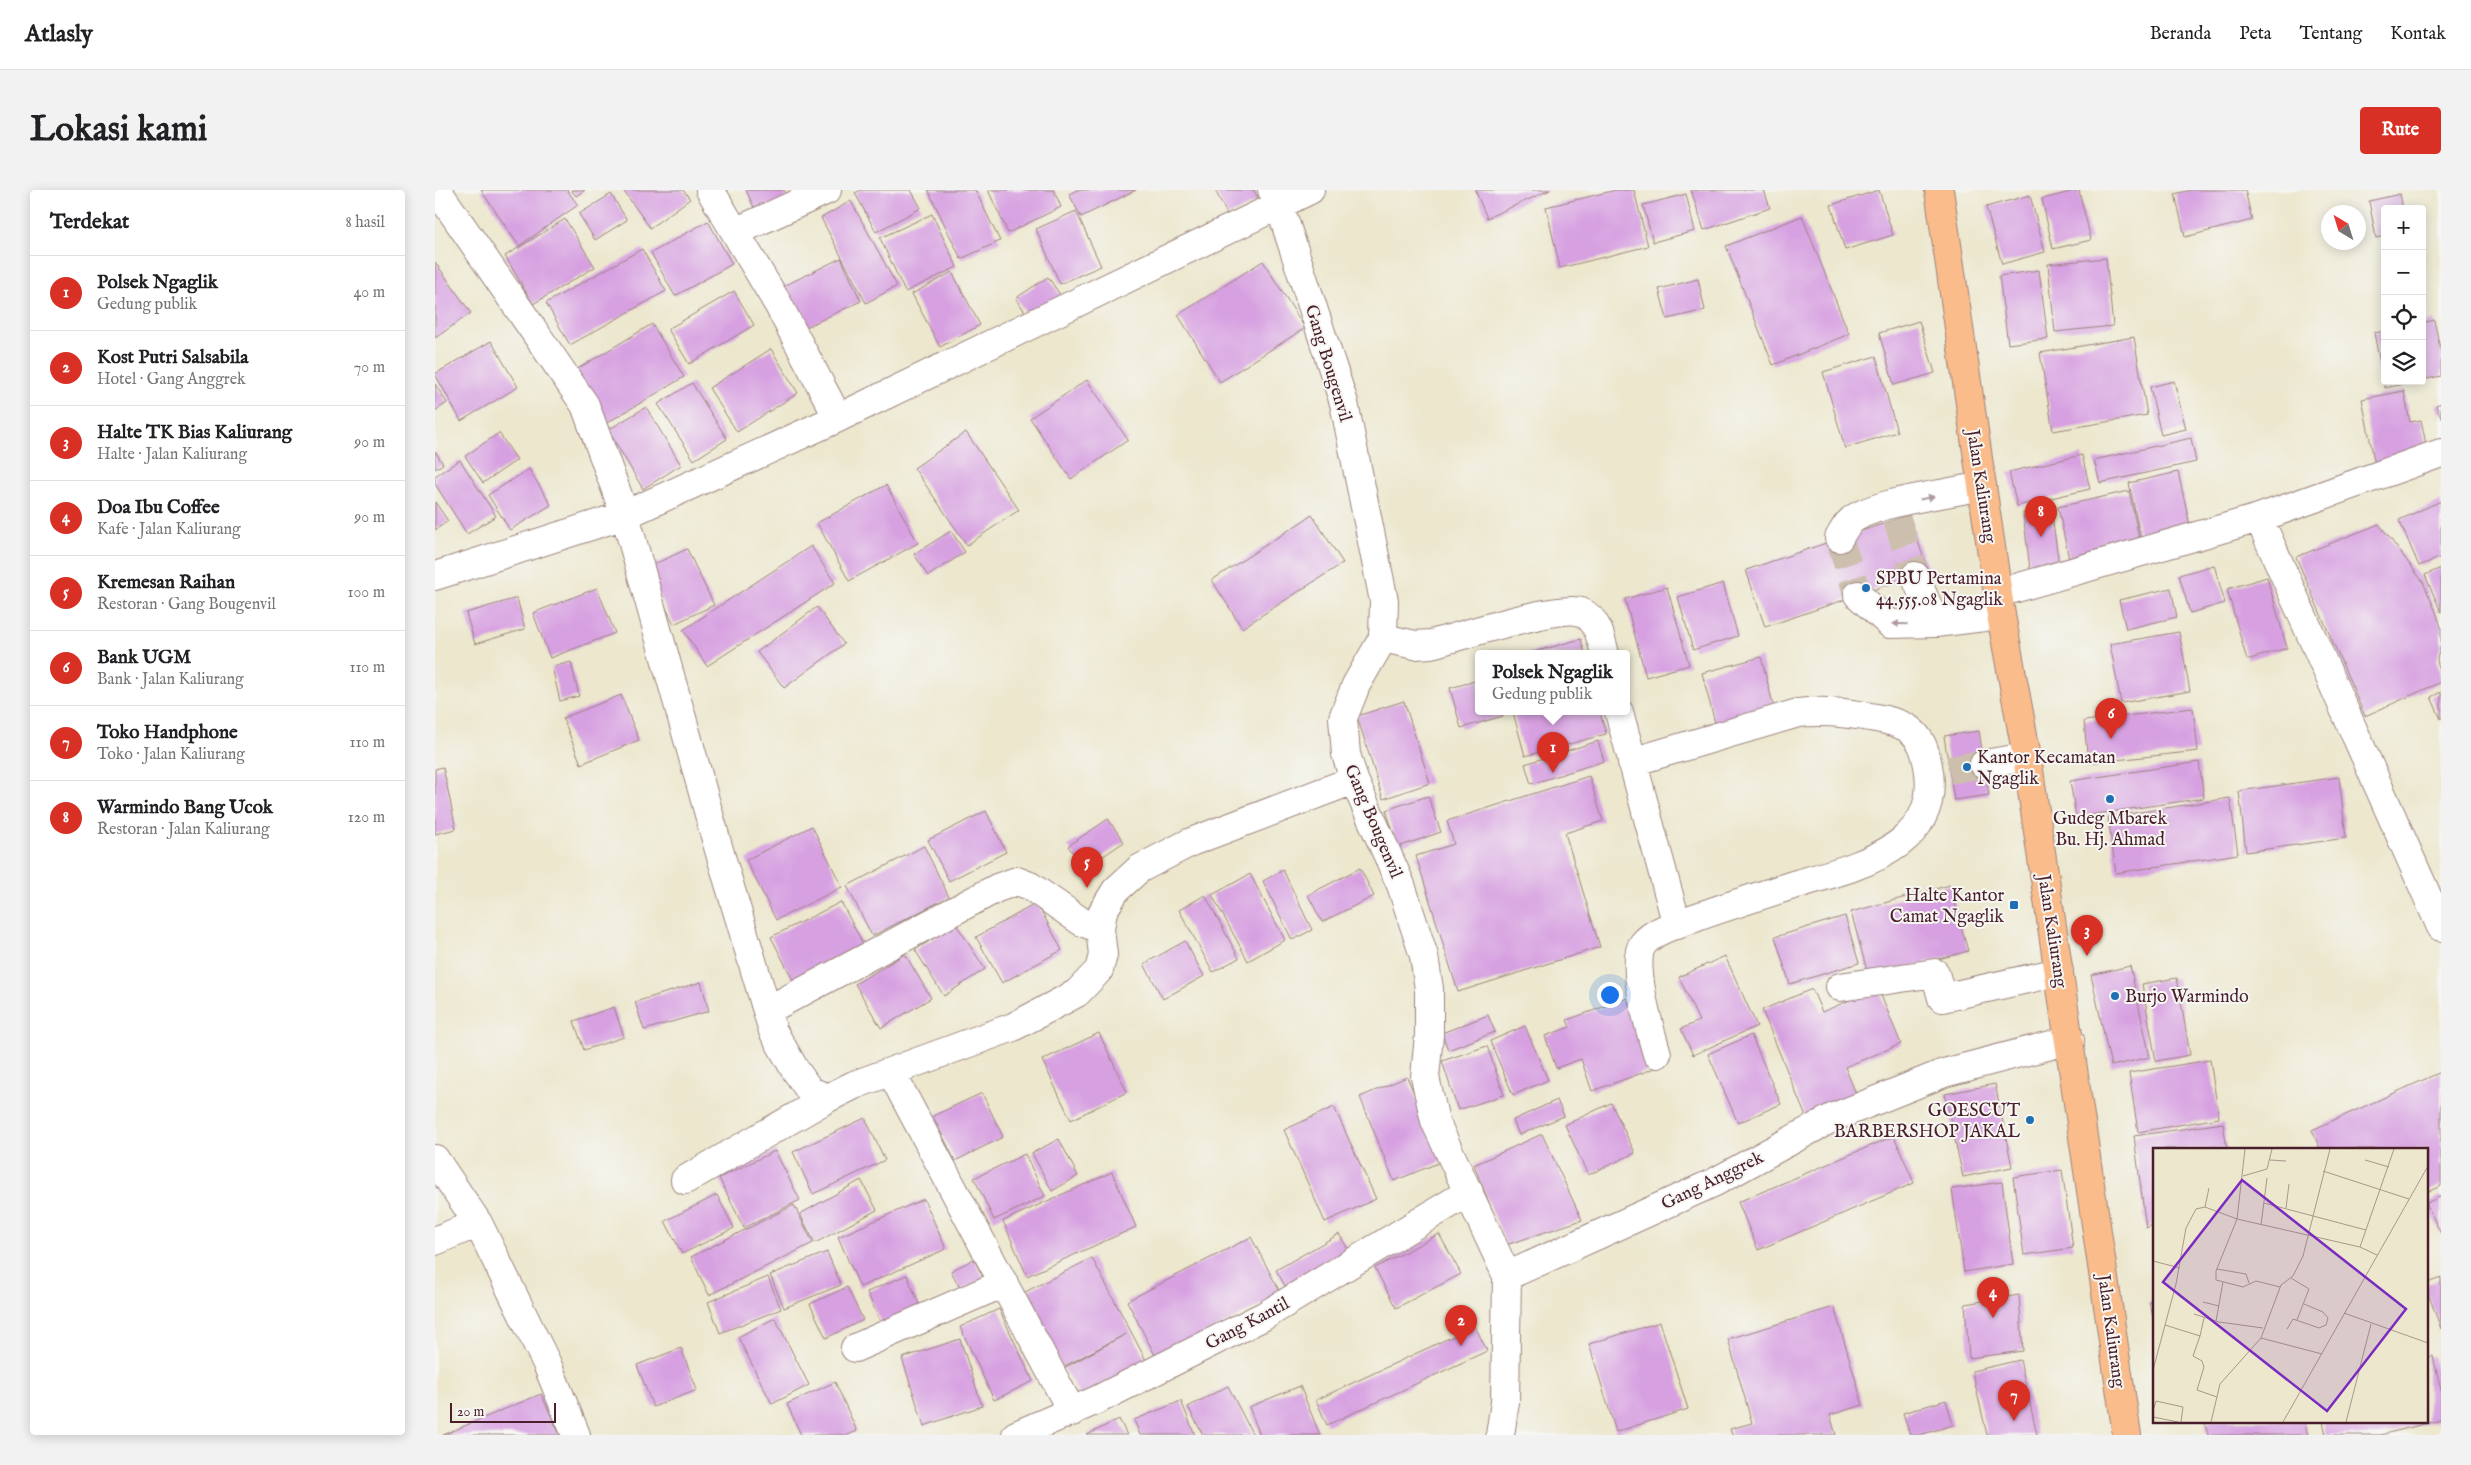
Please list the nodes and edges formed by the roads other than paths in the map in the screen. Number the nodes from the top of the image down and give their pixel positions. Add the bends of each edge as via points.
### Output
1 (437, 190) edge
2 (710, 190) edge
3 (827, 190) edge
4 (1310, 190) edge
5 (1939, 190) edge
6 (1275, 197) edge
7 (735, 232) junction
8 (838, 418) junction
9 (2441, 454) edge
10 (1982, 486) junction
11 (625, 515) junction
12 (2259, 518) junction
13 (1839, 538) dead end
14 (435, 576) edge
15 (1915, 576) tunnel mouth
16 (1858, 595) tunnel mouth
17 (2000, 604) junction
18 (1935, 624) junction
19 (1383, 638) junction
20 (1604, 650) edge
21 (1620, 715) edge
22 (2027, 757) junction
23 (1632, 762) junction
24 (1984, 764) tunnel mouth
25 (1354, 780) junction
26 (1677, 925) junction
27 (2441, 927) edge
28 (1101, 929) junction
29 (2059, 972) junction
30 (1840, 987) dead end
31 (768, 1010) junction
32 (2070, 1040) junction
33 (1657, 1054) dead end
34 (891, 1072) junction
35 (828, 1098) junction
36 (435, 1159) edge
37 (685, 1180) dead end
38 (1469, 1192) junction
39 (479, 1223) junction
40 (435, 1242) edge
41 (1507, 1276) junction
42 (1004, 1283) junction
43 (855, 1348) dead end
44 (1072, 1412) junction
45 (576, 1435) edge
46 (1016, 1435) edge
47 (1500, 1435) edge
48 (2127, 1435) edge

1 - 11 street via 585,405
2 - 7 street
3 - 7 street
4 - 6 street
5 - 10 main road, Jalan Kaliurang
6 - 8 street
6 - 19 street, Gang Bougenvil via 1344,403 1384,601
7 - 8 street via 778,304
8 - 11 street
9 - 12 street
13 -> 10 street via 1855,517 1895,512
10 - 17 main road, Jalan Kaliurang
11 - 14 street
11 - 31 street
12 - 17 street
12 - 27 street
15 - 18 street
18 -> 16 street via 1890,624
17 - 18 street
17 - 22 main road, Jalan Kaliurang
19 - 20 street via 1415,645 1431,644 1534,617 1575,611 1594,623
19 - 25 street, Gang Bougenvil via 1356,685 1343,718 1346,754
21 - 23 street
22 - 24 street
22 - 29 main road, Jalan Kaliurang
23 - 26 street
23 - 26 street via 1797,713 1825,710 1904,725 1922,743 1939,772 1930,788 1926,809 1913,833 1893,849 1862,864 1749,898
25 - 28 street via 1191,842 1139,869 1116,890 1103,911
25 - 38 street, Gang Bougenvil via 1401,885 1424,956 1429,989 1425,1077 1435,1121
26 - 33 street via 1652,936 1642,945 1638,956 1639,978
28 - 31 street via 1082,922 1030,886 1017,881 997,888
28 - 34 street via 1103,955 1099,970 1077,992 1013,1027
29 - 30 street via 1942,998 1935,973
29 - 32 main road, Jalan Kaliurang
31 - 35 street via 773,1031 793,1068 810,1091
32 - 41 street, Gang Anggrek via 1944,1073 1832,1118 1715,1182
32 - 48 main road, Jalan Kaliurang
34 - 35 street
34 - 42 street
35 - 37 street
36 - 39 street
38 - 41 street, Gang Bougenvil
38 - 44 street, Gang Kantil via 1264,1316
39 - 40 street
39 - 45 street via 547,1364
41 - 47 street via 1505,1402
42 - 43 street
42 - 44 street
44 - 46 street, Gang Kantil

